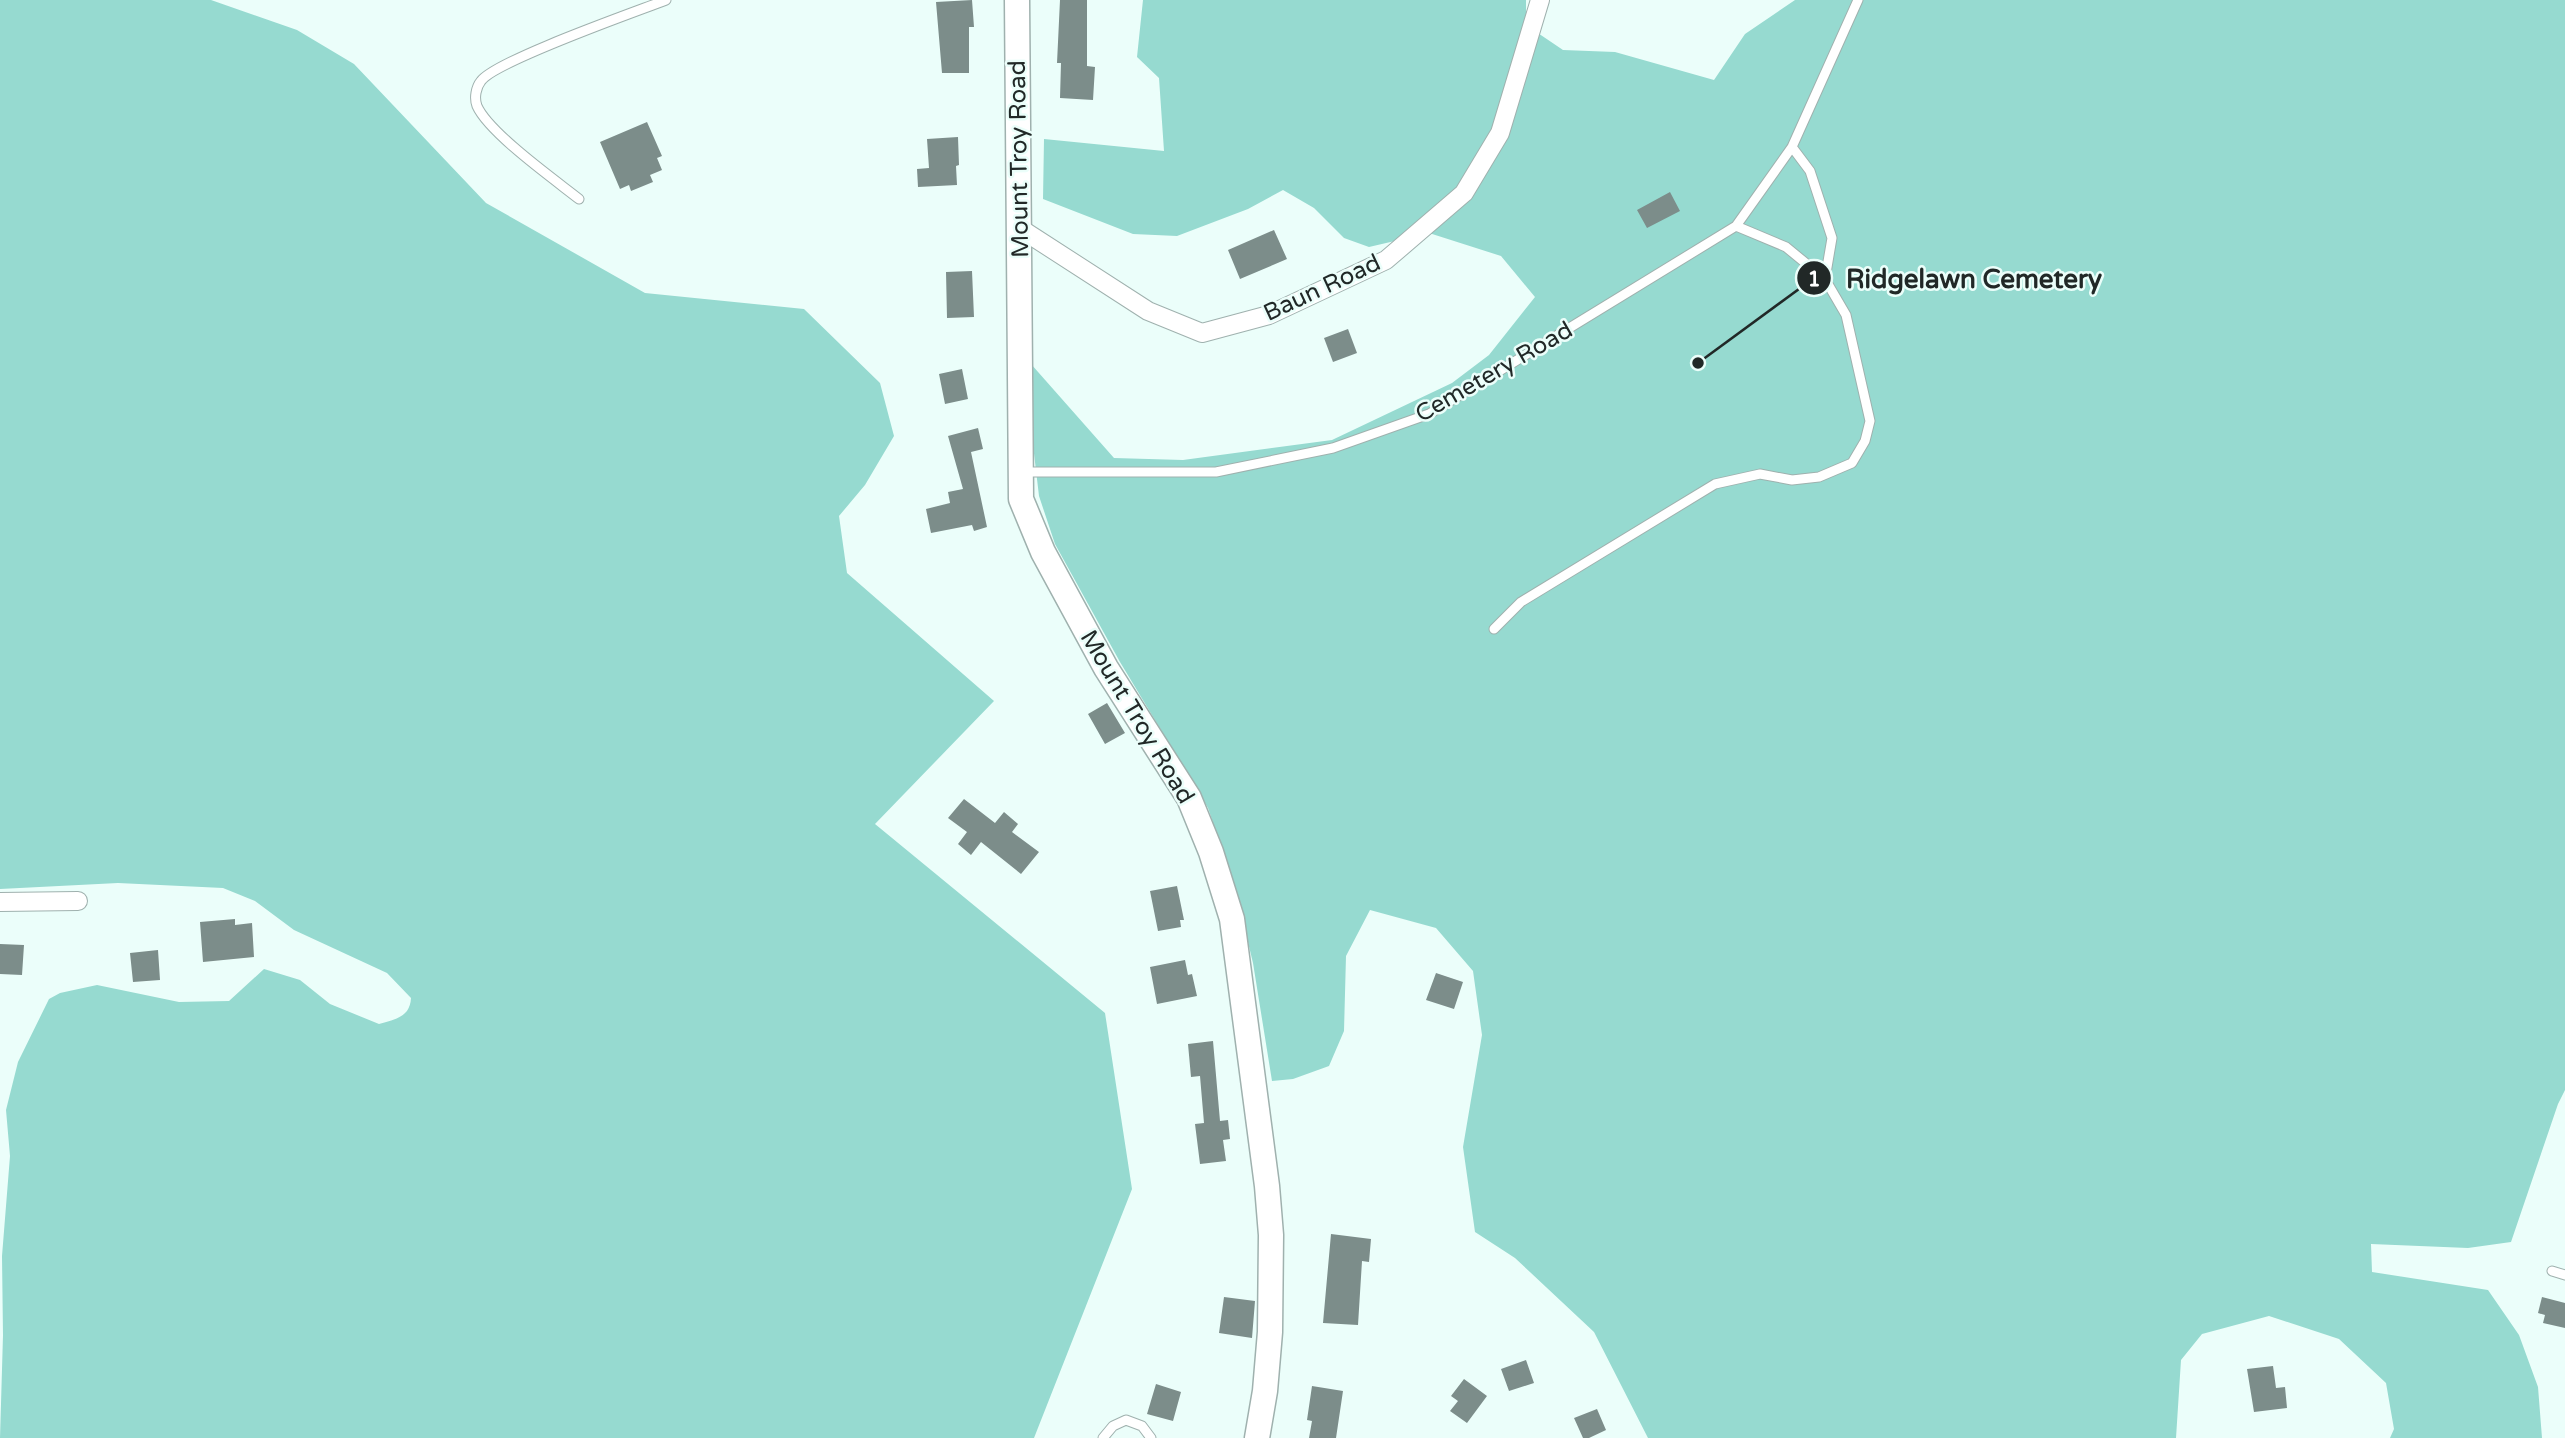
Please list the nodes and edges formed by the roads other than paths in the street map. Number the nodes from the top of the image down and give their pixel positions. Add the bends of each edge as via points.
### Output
1 (666, 0) edge
2 (1017, 0) edge
3 (1540, 0) edge
4 (1858, 0) edge
5 (1792, 147) junction
6 (579, 199) dead end
7 (1736, 226) junction
8 (1020, 229) junction
9 (1825, 279) junction
10 (1021, 472) junction
11 (1494, 629) dead end
12 (78, 901) dead end
13 (0, 902) edge
14 (2552, 1271) dead end
15 (2565, 1275) edge
16 (1103, 1438) edge
17 (1151, 1438) edge
18 (1257, 1438) edge

1 - 6 lane via 534,52 481,79 475,94 477,106 489,121
2 - 8 street, Mount Troy Road
3 - 8 street, Baun Road via 1500,133 1464,193 1386,260 1269,315 1202,333 1148,311
4 - 5 lane, Cemetery Road
5 - 7 lane, Cemetery Road
5 - 9 lane via 1810,171 1832,238
7 - 9 lane via 1786,247
7 - 10 lane, Cemetery Road via 1429,414 1333,448 1216,472
8 - 10 street, Mount Troy Road
9 - 11 lane via 1846,315 1870,421 1852,463 1819,477 1792,480 1760,474 1715,484 1521,602
10 - 18 street, Mount Troy Road via 1021,499 1043,552 1105,668 1189,798 1231,919 1271,1235 1270,1332
12 - 13 street
14 - 15 lane
16 - 17 lane via 1126,1420 1142,1426

